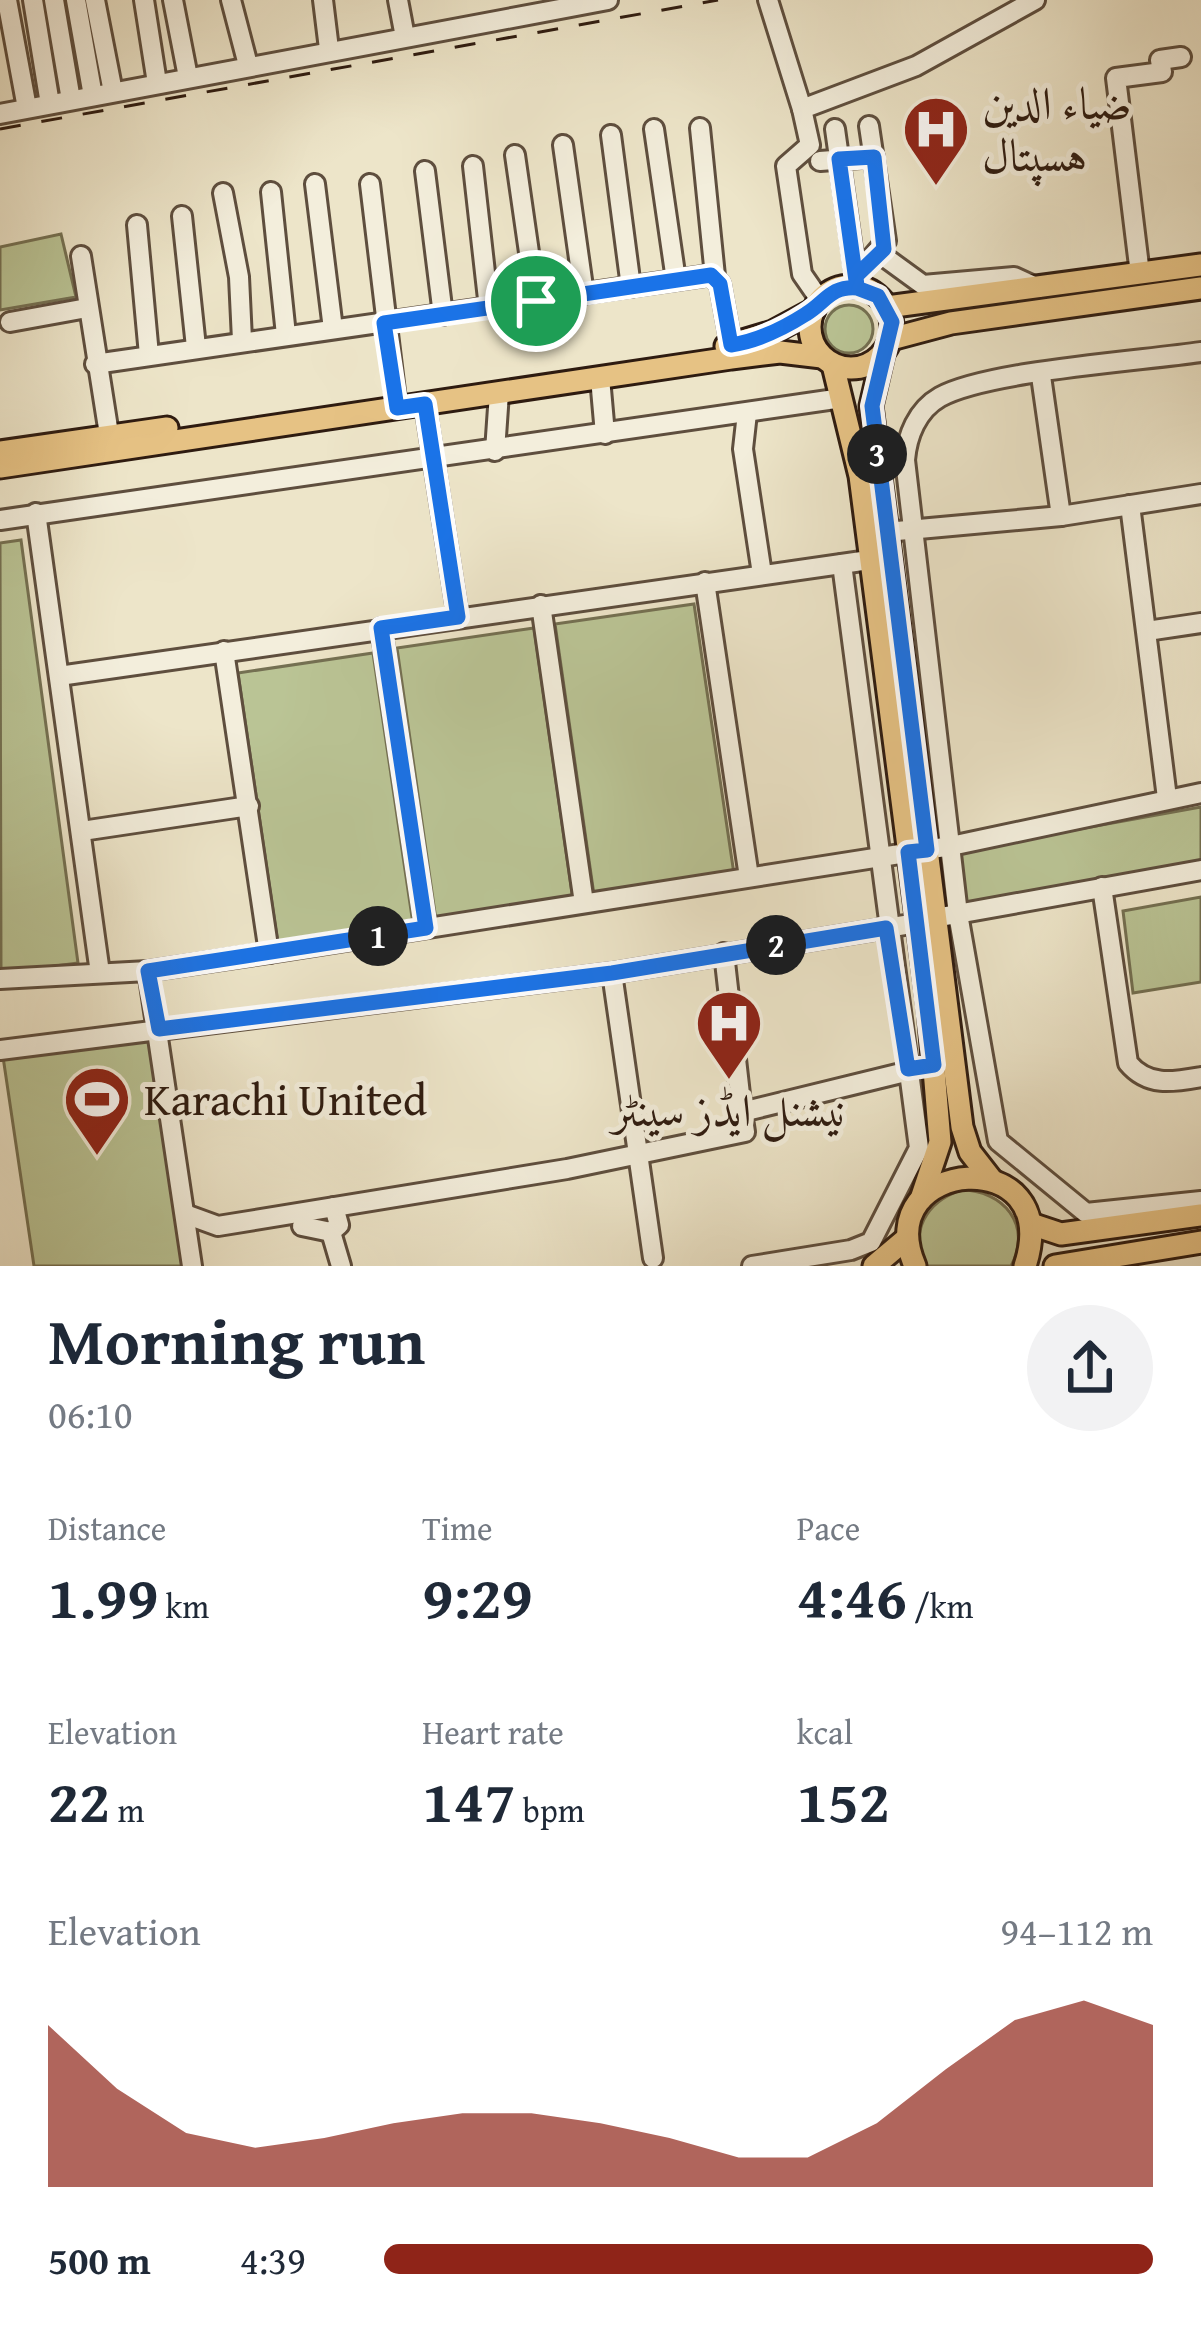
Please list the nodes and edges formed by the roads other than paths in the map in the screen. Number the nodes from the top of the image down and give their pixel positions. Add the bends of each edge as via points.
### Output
1 (7, 0) edge
2 (33, 0) edge
3 (54, 0) edge
4 (76, 0) edge
5 (95, 0) edge
6 (144, 0) edge
7 (173, 0) edge
8 (231, 0) edge
9 (322, 0) edge
10 (398, 0) edge
11 (490, 0) edge
12 (608, 0) edge
13 (768, 0) edge
14 (1035, 0) edge
15 (494, 23) junction
16 (405, 37) junction
17 (329, 49) junction
18 (1181, 57) dead end
19 (248, 65) junction
20 (188, 77) junction
21 (157, 83) junction
22 (103, 94) junction
23 (71, 100) junction
24 (50, 104) junction
25 (27, 109) junction
26 (802, 109) junction
27 (0, 114) edge
28 (869, 126) dead end
29 (700, 128) dead end
30 (654, 129) dead end
31 (835, 129) dead end
32 (611, 135) dead end
33 (563, 145) dead end
34 (515, 155) dead end
35 (874, 157) junction
36 (830, 160) junction
37 (473, 166) dead end
38 (425, 171) dead end
39 (315, 184) dead end
40 (370, 184) dead end
41 (271, 192) dead end
42 (224, 193) dead end
43 (182, 216) dead end
44 (137, 224) dead end
45 (880, 253) junction
46 (81, 256) dead end
47 (1201, 265) edge
48 (1140, 274) junction
49 (715, 276) junction
50 (676, 280) junction
51 (856, 282) junction
52 (631, 287) junction
53 (1201, 288) edge
54 (584, 294) junction
55 (924, 294) junction
56 (536, 301) junction
57 (817, 305) junction
58 (887, 307) junction
59 (87, 308) junction
60 (489, 308) junction
61 (442, 315) junction
62 (10, 322) dead end
63 (384, 323) junction
64 (333, 329) junction
65 (286, 335) junction
66 (242, 340) junction
67 (887, 346) junction
68 (196, 347) junction
69 (735, 349) junction
70 (1201, 352) edge
71 (148, 355) junction
72 (827, 361) junction
73 (95, 364) junction
74 (1041, 376) junction
75 (600, 378) junction
76 (499, 393) junction
77 (842, 398) junction
78 (397, 402) junction
79 (425, 404) junction
80 (747, 412) junction
81 (605, 434) junction
82 (110, 443) junction
83 (494, 451) junction
84 (0, 452) edge
85 (434, 461) junction
86 (0, 467) edge
87 (1201, 494) edge
88 (1130, 505) junction
89 (36, 514) junction
90 (1061, 516) junction
91 (0, 520) edge
92 (886, 532) junction
93 (914, 532) junction
94 (868, 560) junction
95 (842, 563) junction
96 (761, 574) junction
97 (705, 582) junction
98 (541, 605) junction
99 (458, 617) junction
100 (1201, 622) edge
101 (381, 628) junction
102 (1147, 631) junction
103 (224, 651) junction
104 (59, 676) junction
105 (1201, 793) edge
106 (1167, 798) junction
107 (248, 806) junction
108 (82, 831) junction
109 (951, 845) junction
110 (917, 851) junction
111 (878, 857) junction
112 (1201, 870) edge
113 (749, 877) junction
114 (1102, 887) junction
115 (584, 903) junction
116 (937, 918) junction
117 (426, 928) junction
118 (886, 928) junction
119 (269, 953) junction
120 (724, 953) junction
121 (148, 971) junction
122 (100, 973) junction
123 (612, 973) junction
124 (0, 979) edge
125 (159, 1029) junction
126 (0, 1050) edge
127 (934, 1065) junction
128 (908, 1069) junction
129 (1201, 1077) edge
130 (742, 1112) junction
131 (639, 1150) junction
132 (992, 1179) junction
133 (921, 1199) junction
134 (1201, 1201) edge
135 (334, 1207) junction
136 (185, 1214) junction
137 (1201, 1215) edge
138 (1031, 1224) junction
139 (302, 1226) dead end
140 (331, 1232) junction
141 (907, 1233) junction
142 (872, 1242) junction
143 (1201, 1242) edge
144 (653, 1258) dead end
145 (192, 1266) edge
146 (341, 1266) edge
147 (752, 1266) edge
148 (874, 1266) edge
149 (915, 1266) edge
150 (1025, 1266) edge
151 (1055, 1266) edge

1 - 25 street
2 - 24 street
3 - 23 street
4 - 22 street
5 - 22 street
6 - 21 street
7 - 20 street
8 - 19 street
9 - 17 street
10 - 16 street
11 - 15 street
12 - 15 street
13 - 26 street
14 - 26 street via 916,66
15 - 16 street
16 - 17 street
17 - 19 street
18 - 48 street via 1160,60 1162,72 1115,78
19 - 20 street
20 - 21 street
21 - 22 street
22 - 23 street
23 - 24 street
24 - 25 street
25 - 27 street
26 - 57 street via 810,145 786,166 802,274
28 - 35 street
29 - 49 street
30 - 50 street
31 - 36 street
32 - 52 street
33 - 54 street
34 - 56 street
35 - 36 street
35 - 45 street via 886,241
36 - 51 street
37 - 60 street
38 - 61 street
39 - 64 street
40 - 63 street
41 - 65 street
42 - 66 street
43 - 68 street
44 - 71 street
45 - 51 street
45 - 55 street
46 - 59 street
47 - 48 main road
48 - 55 main road
49 - 50 street
49 - 69 street
50 - 52 street
51 - 57 main road
51 - 58 main road
52 - 54 street
53 - 67 main road via 951,323
54 - 56 street
55 - 58 main road
56 - 60 street
57 - 69 main road
57 - 72 main road via 810,326
58 - 67 main road
59 - 62 street
59 - 73 street
60 - 61 street
61 - 63 street
63 - 64 street
63 - 78 street
64 - 65 street
65 - 66 street
66 - 68 street
67 - 72 main road via 851,369
67 - 92 main road via 872,406
68 - 71 street
69 - 72 main road
69 - 75 main road
69 - 78 main road
70 - 74 street
71 - 73 street
72 - 77 main road
73 - 82 street
74 - 90 street
74 - 93 street via 980,383 926,407 907,440
75 - 76 main road
75 - 81 street
76 - 79 main road
76 - 83 street
77 - 80 street
77 - 94 main road
78 - 79 main road
78 - 82 main road
79 - 85 street
80 - 81 street
80 - 96 street via 743,449
81 - 83 street
82 - 84 main road
82 - 86 main road
83 - 85 street
85 - 89 street
85 - 99 street
87 - 88 street
88 - 90 street
88 - 102 street
89 - 91 street
89 - 104 street
90 - 93 street
92 - 93 street
92 - 110 main road
93 - 109 street
94 - 95 street
94 - 110 main road
95 - 96 street
95 - 111 street
96 - 97 street
97 - 98 street
97 - 113 street
98 - 99 street
98 - 115 street
99 - 101 street
100 - 102 street
101 - 103 street
101 - 117 street
102 - 106 street
103 - 104 street
103 - 107 street
104 - 108 street
105 - 106 street
106 - 109 street
107 - 108 street
107 - 119 street
108 - 122 street
109 - 110 street
109 - 116 street
110 - 111 street
110 - 116 main road
111 - 113 street
111 - 118 street
112 - 114 street
113 - 115 street
114 - 116 street
114 - 129 street via 1128,1063 1156,1081
115 - 117 street
116 - 118 street
116 - 127 main road
116 - 132 main road via 962,1127
116 - 134 street via 1002,1147 1086,1213
117 - 119 street
118 - 120 street
118 - 128 street
119 - 121 street
120 - 123 street
120 - 130 street
121 - 122 street
121 - 125 street
122 - 124 street
123 - 125 street
123 - 131 street
125 - 126 street
125 - 136 street
127 - 128 street
127 - 133 main road via 940,1142
128 - 130 street
128 - 142 street via 919,1148
130 - 131 street via 745,1132
131 - 135 street
131 - 144 street
132 - 133 main road via 952,1178
132 - 138 main road via 1010,1190
133 - 141 main road
135 - 136 street via 218,1226
135 - 140 street via 339,1225
136 - 145 street
137 - 138 main road via 1061,1234
138 - 150 main road
139 - 140 street
140 - 146 street
141 - 142 street
141 - 148 main road
141 - 149 main road
142 - 147 street
143 - 151 main road

